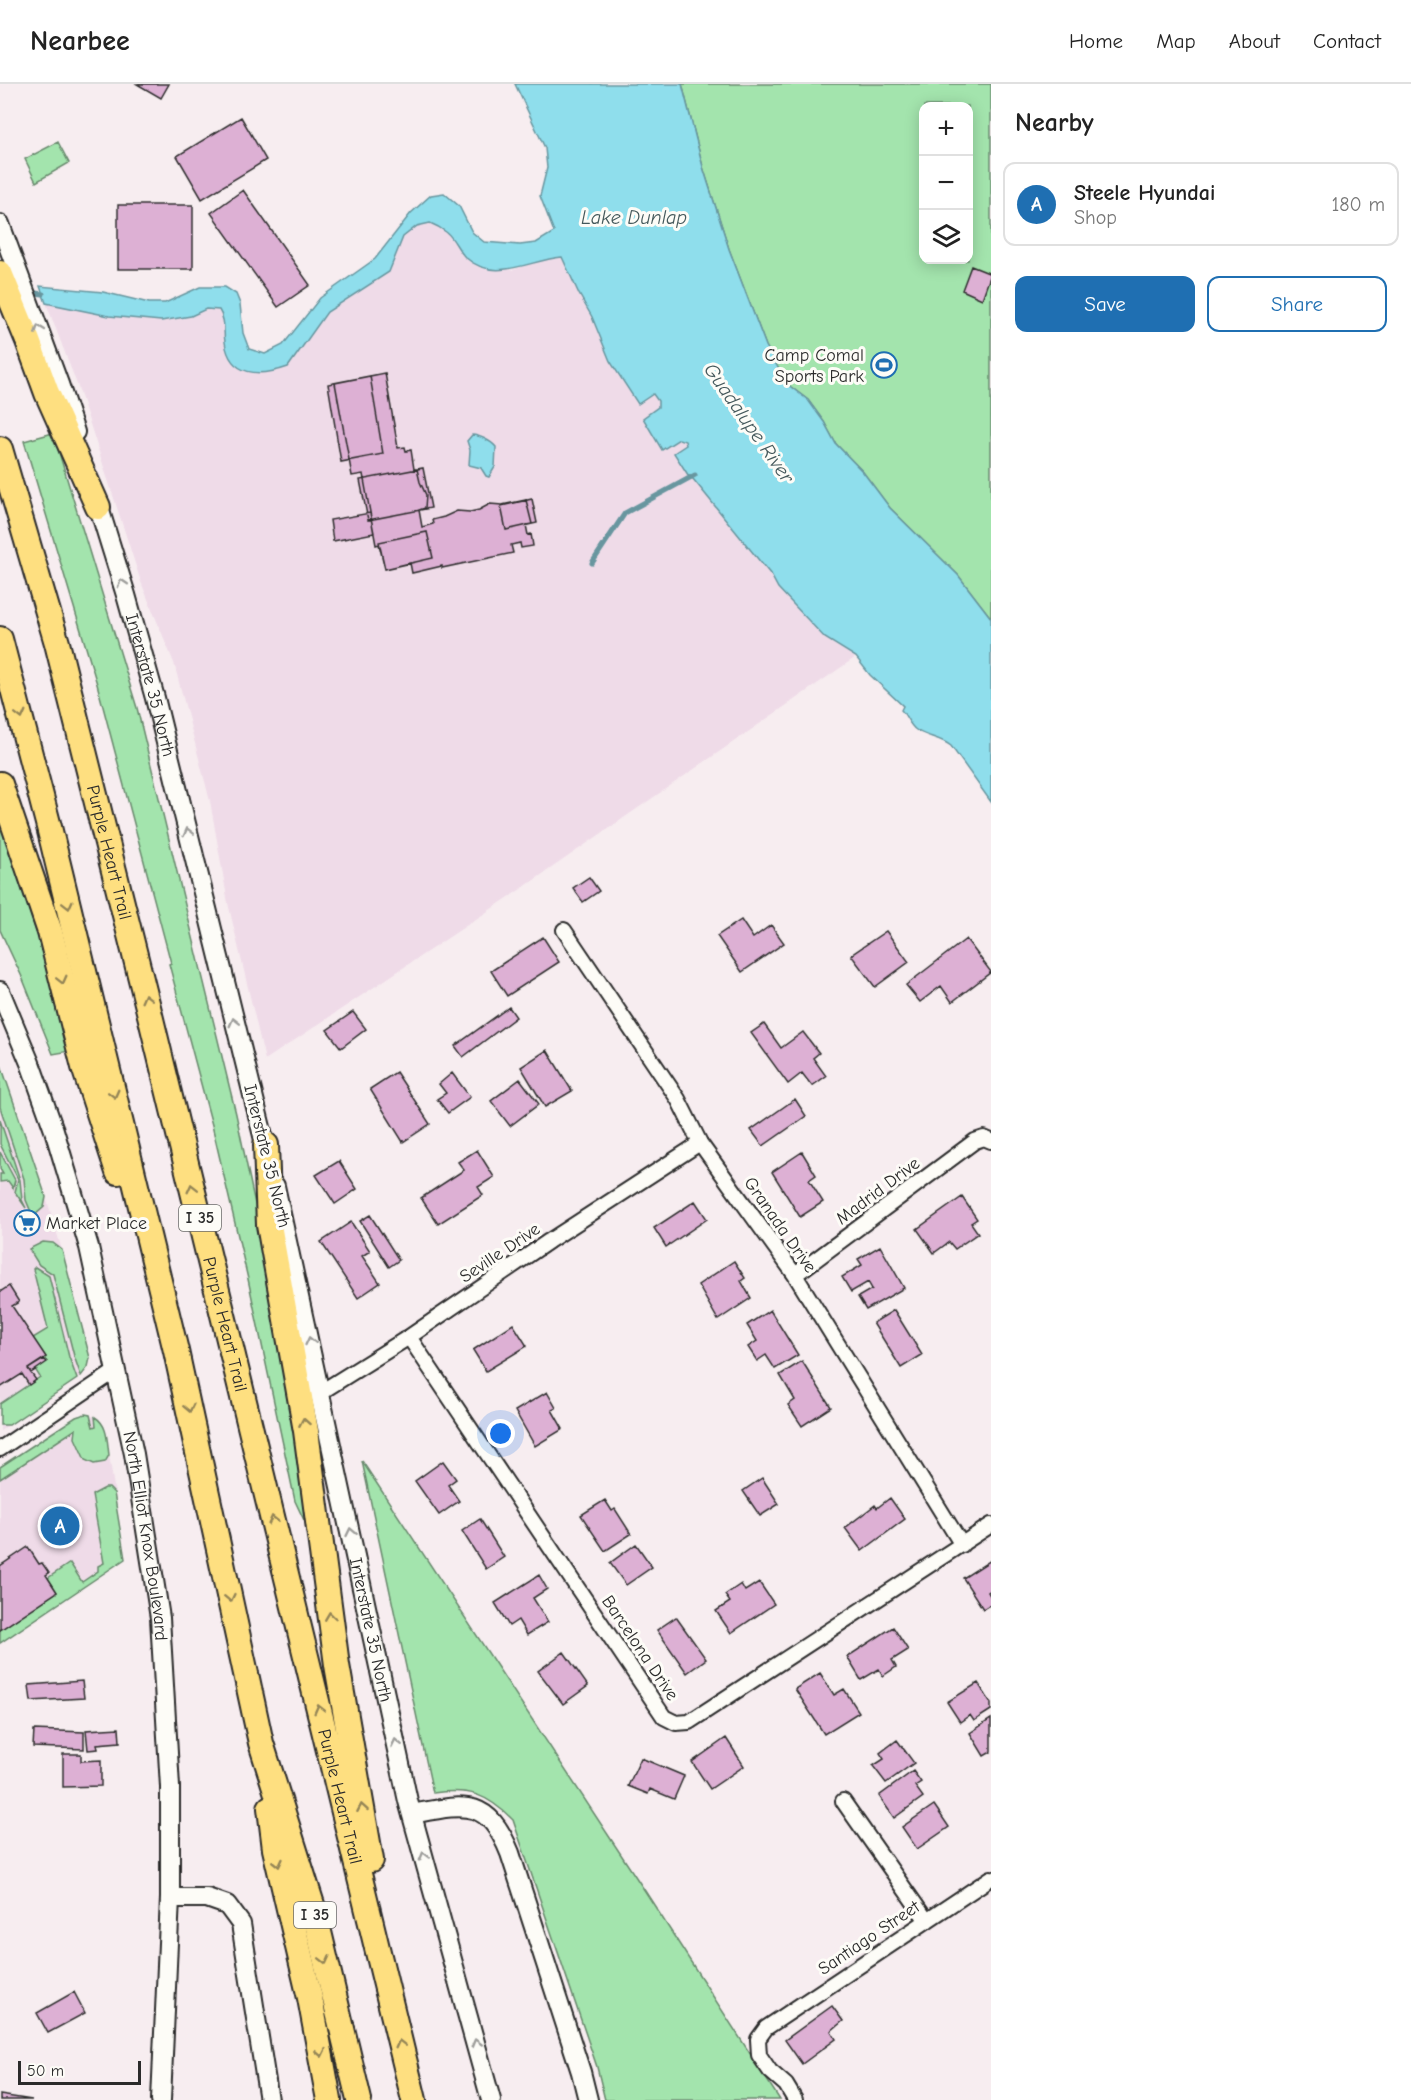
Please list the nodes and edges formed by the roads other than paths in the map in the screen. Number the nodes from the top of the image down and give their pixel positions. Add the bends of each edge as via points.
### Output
1 (0, 224) edge
2 (6, 264) edge
3 (0, 449) edge
4 (98, 507) joint
5 (0, 639) edge
6 (0, 784) edge
7 (564, 930) dead end
8 (0, 991) edge
9 (988, 1139) edge
10 (700, 1143) junction
11 (266, 1146) junction
12 (795, 1275) junction
13 (410, 1337) junction
14 (176, 1351) junction
15 (117, 1370) junction
16 (321, 1392) junction
17 (0, 1449) edge
18 (991, 1525) edge
19 (962, 1545) junction
20 (261, 1743) junction
21 (843, 1801) dead end
22 (412, 1814) junction
23 (991, 1878) edge
24 (170, 1898) junction
25 (927, 1921) junction
26 (387, 1991) junction
27 (358, 2095) edge
28 (414, 2099) edge
29 (161, 2100) edge
30 (269, 2100) edge
31 (329, 2100) edge
32 (491, 2100) edge
33 (588, 2100) edge
34 (795, 2100) edge

1 - 2 main road
4 -> 2 highway via 53,388 28,341
26 -> 3 highway, Purple Heart Trail / I 35 via 66,678
11 -> 4 main road, Interstate 35 North via 155,698
5 -> 14 highway, I 35
6 -> 14 highway via 50,932 84,1067
7 - 10 street, Granada Drive via 678,1099
8 - 15 main road, North Elliot Knox Boulevard via 30,1063 71,1184
9 - 12 street, Madrid Drive via 975,1141
10 - 12 street, Granada Drive
10 - 13 street, Seville Drive
16 -> 11 main road, Interstate 35 North
26 -> 11 highway via 306,1431 269,1225
12 - 19 street, Granada Drive
13 - 16 street, Seville Drive
13 - 19 street, Barcelona Drive via 669,1720 689,1722
14 -> 20 highway, I 35
15 - 17 street
15 - 24 main road, North Elliot Knox Boulevard via 160,1618 170,1787
22 -> 16 main road, Interstate 35 North
18 - 19 street, Barcelona Drive
20 -> 27 highway, I 35 via 314,1911
20 -> 31 highway via 275,1849
21 - 25 street
32 -> 22 main road, Interstate 35 North
22 - 33 main road via 463,1806 480,1810 502,1834
23 - 25 street, Santiago Street
24 - 29 main road, North Elliot Knox Boulevard
24 - 30 main road via 207,1898 227,1905 241,1924
25 - 34 street, Santiago Street via 766,2028 758,2039 759,2055
28 -> 26 highway, Purple Heart Trail / I 35

